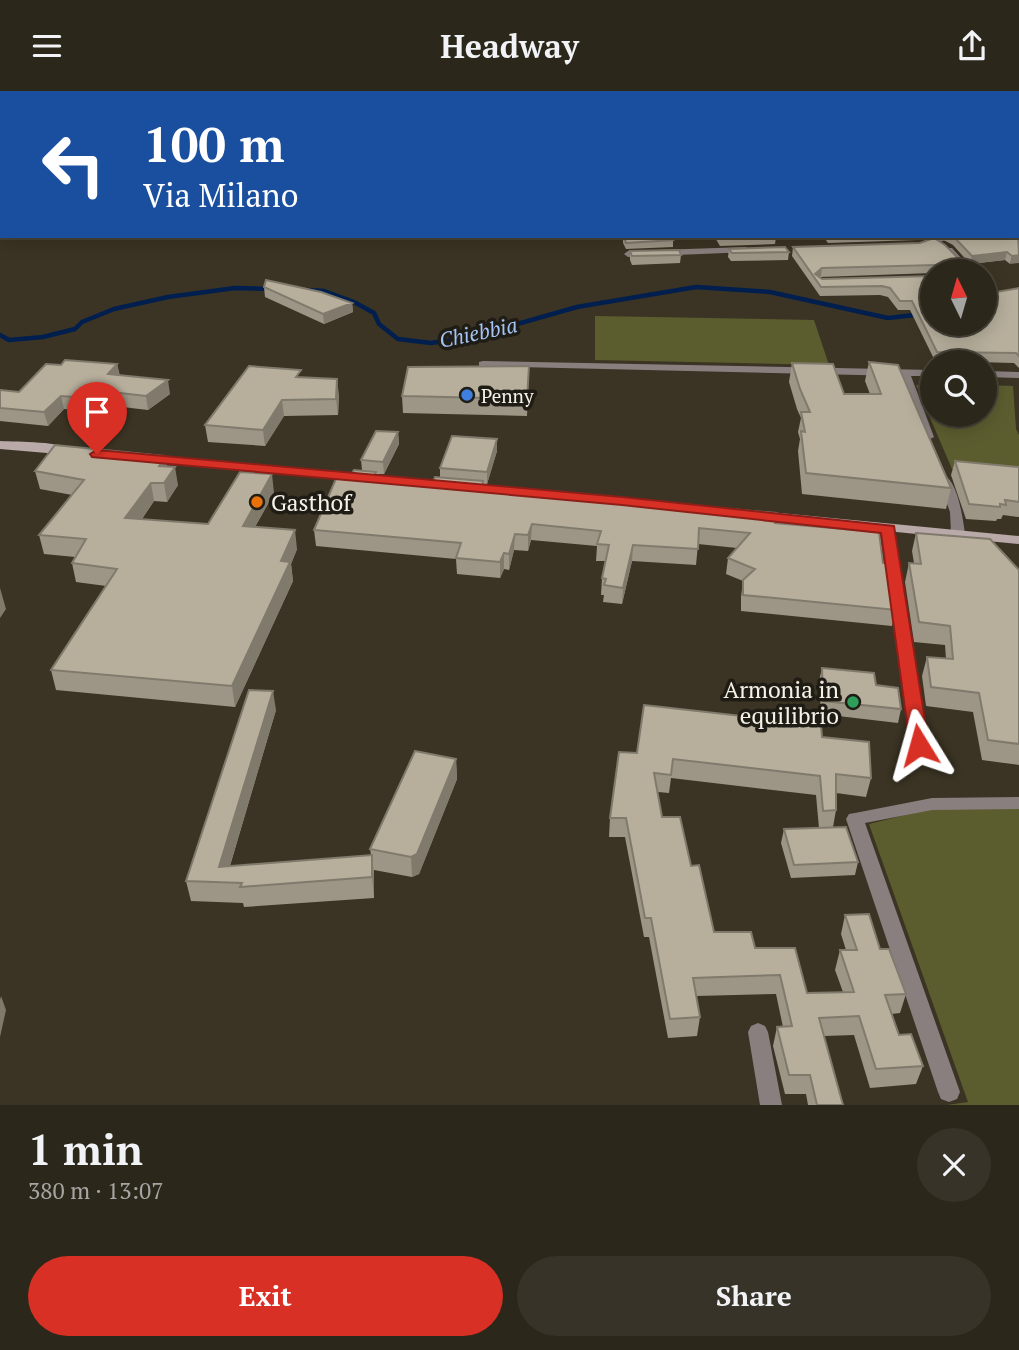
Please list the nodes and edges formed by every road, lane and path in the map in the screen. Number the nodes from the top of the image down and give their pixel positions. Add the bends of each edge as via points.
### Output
1 (931, 238) edge
2 (918, 246) edge
3 (751, 250) edge
4 (628, 254) edge
5 (958, 259) edge
6 (483, 364) edge
7 (905, 373) junction
8 (920, 373) edge
9 (997, 376) edge
10 (1017, 378) edge
11 (0, 445) edge
12 (931, 446) edge
13 (51, 450) junction
14 (89, 453) edge
15 (0, 454) edge
16 (140, 458) edge
17 (939, 468) edge
18 (372, 479) edge
19 (744, 514) edge
20 (888, 529) junction
21 (958, 534) junction
22 (985, 537) junction
23 (1019, 540) edge
24 (1006, 556) edge
25 (919, 745) dead end
26 (1019, 803) edge
27 (758, 1032) dead end
28 (949, 1092) dead end
29 (771, 1105) edge

1 - 2 street
1 - 5 street
3 - 4 street
6 - 7 street
7 - 8 street
7 - 12 street
9 - 10 street
11 - 13 main road
13 - 14 main road
13 - 15 main road
16 - 18 main road
17 - 21 street via 956,512
19 - 20 main road
20 - 21 main road
20 - 25 street
21 - 22 main road
22 - 23 main road
22 - 24 street
26 - 28 street via 932,804 855,820
27 - 29 street

